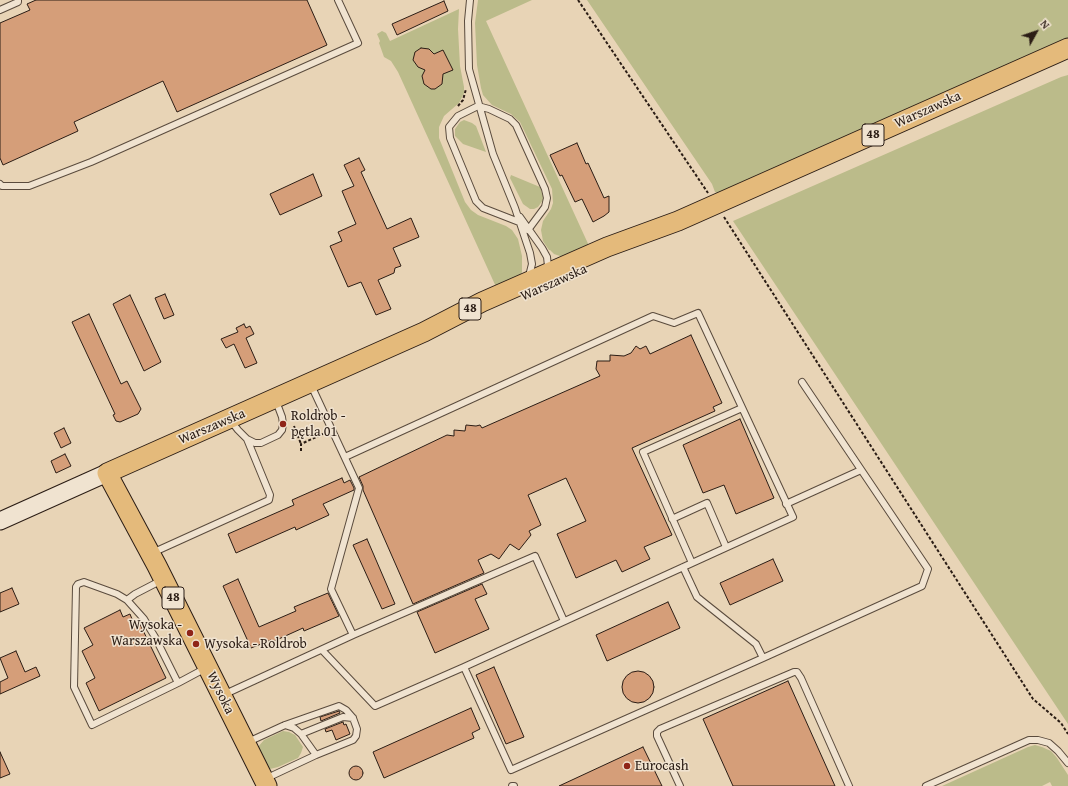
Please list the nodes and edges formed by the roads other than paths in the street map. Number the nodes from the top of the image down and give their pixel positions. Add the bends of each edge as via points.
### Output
1 (18, 0) edge
2 (338, 0) edge
3 (470, 0) edge
4 (0, 10) edge
5 (1068, 48) edge
6 (478, 106) junction
7 (0, 184) edge
8 (515, 208) junction
9 (519, 222) junction
10 (528, 230) junction
11 (541, 265) junction
12 (569, 270) junction
13 (523, 291) junction
14 (802, 382) dead end
15 (310, 384) junction
16 (275, 400) junction
17 (742, 408) junction
18 (230, 419) junction
19 (247, 439) junction
20 (345, 457) junction
21 (861, 470) junction
22 (108, 473) junction
23 (786, 504) junction
24 (672, 519) junction
25 (0, 521) edge
26 (726, 547) junction
27 (151, 554) junction
28 (692, 563) junction
29 (683, 567) junction
30 (164, 580) junction
31 (127, 600) junction
32 (564, 621) junction
33 (353, 635) junction
34 (322, 650) junction
35 (763, 658) junction
36 (464, 667) junction
37 (208, 668) junction
38 (178, 683) junction
39 (221, 695) junction
40 (353, 718) junction
41 (285, 725) junction
42 (302, 734) junction
43 (245, 743) junction
44 (316, 755) junction
45 (1068, 763) edge
46 (265, 783) edge
47 (680, 786) edge
48 (849, 786) edge
49 (926, 786) edge

1 - 4 lane
2 - 7 lane via 358,43 91,162 29,186
3 - 6 lane via 469,69
5 - 12 main road, Warszawska / 48 via 678,221 607,247
6 - 8 lane via 493,154
6 - 9 lane via 458,116 449,127 450,138 476,201 483,208
6 - 10 lane via 510,119 516,125 545,189 545,207
8 - 9 lane
8 - 10 lane
9 - 11 lane
10 - 11 lane via 542,248
11 - 12 main road, Warszawska / 48
11 - 13 main road, Warszawska / 48
12 - 13 main road, Warszawska / 48
13 - 15 main road, Warszawska / 48 via 482,302 424,332
14 - 21 lane
15 - 16 main road, Warszawska / 48
15 - 20 lane
16 - 18 main road, Warszawska / 48
16 - 19 lane via 284,424 282,430 278,435 261,443
17 - 20 lane via 698,313 674,323 653,316
17 - 23 lane
17 - 24 lane via 643,452
18 - 19 lane
18 - 22 main road, Warszawska / 48
19 - 27 lane via 270,495 269,500
20 - 33 lane via 359,488 331,589
21 - 23 lane
21 - 35 lane via 928,569 922,586
22 - 25 main road, Warszawska
22 - 27 main road, Wysoka / 48
23 - 26 lane via 793,517
24 - 26 lane via 707,503
24 - 28 lane
26 - 28 lane
27 - 30 main road, Wysoka / 48
28 - 29 lane
29 - 32 lane
29 - 35 lane via 697,597 756,644
30 - 31 lane
30 - 37 main road, Wysoka / 48
31 - 38 lane via 144,619
31 - 38 lane via 84,582 76,587 74,687 92,725
32 - 33 lane via 535,556
32 - 36 lane
33 - 34 lane
34 - 36 lane via 375,706
34 - 39 lane
35 - 36 lane via 510,770
37 - 38 lane
37 - 39 main road, Wysoka / 48
39 - 43 main road, Wysoka / 48
40 - 41 lane via 339,706
40 - 42 lane via 343,718
40 - 44 lane via 357,729 353,740
41 - 42 lane
41 - 43 lane
42 - 44 lane
43 - 46 main road, Wysoka / 48
44 - 46 lane
45 - 49 lane via 1049,743 1029,740
47 - 48 lane via 657,732 794,672 801,678

